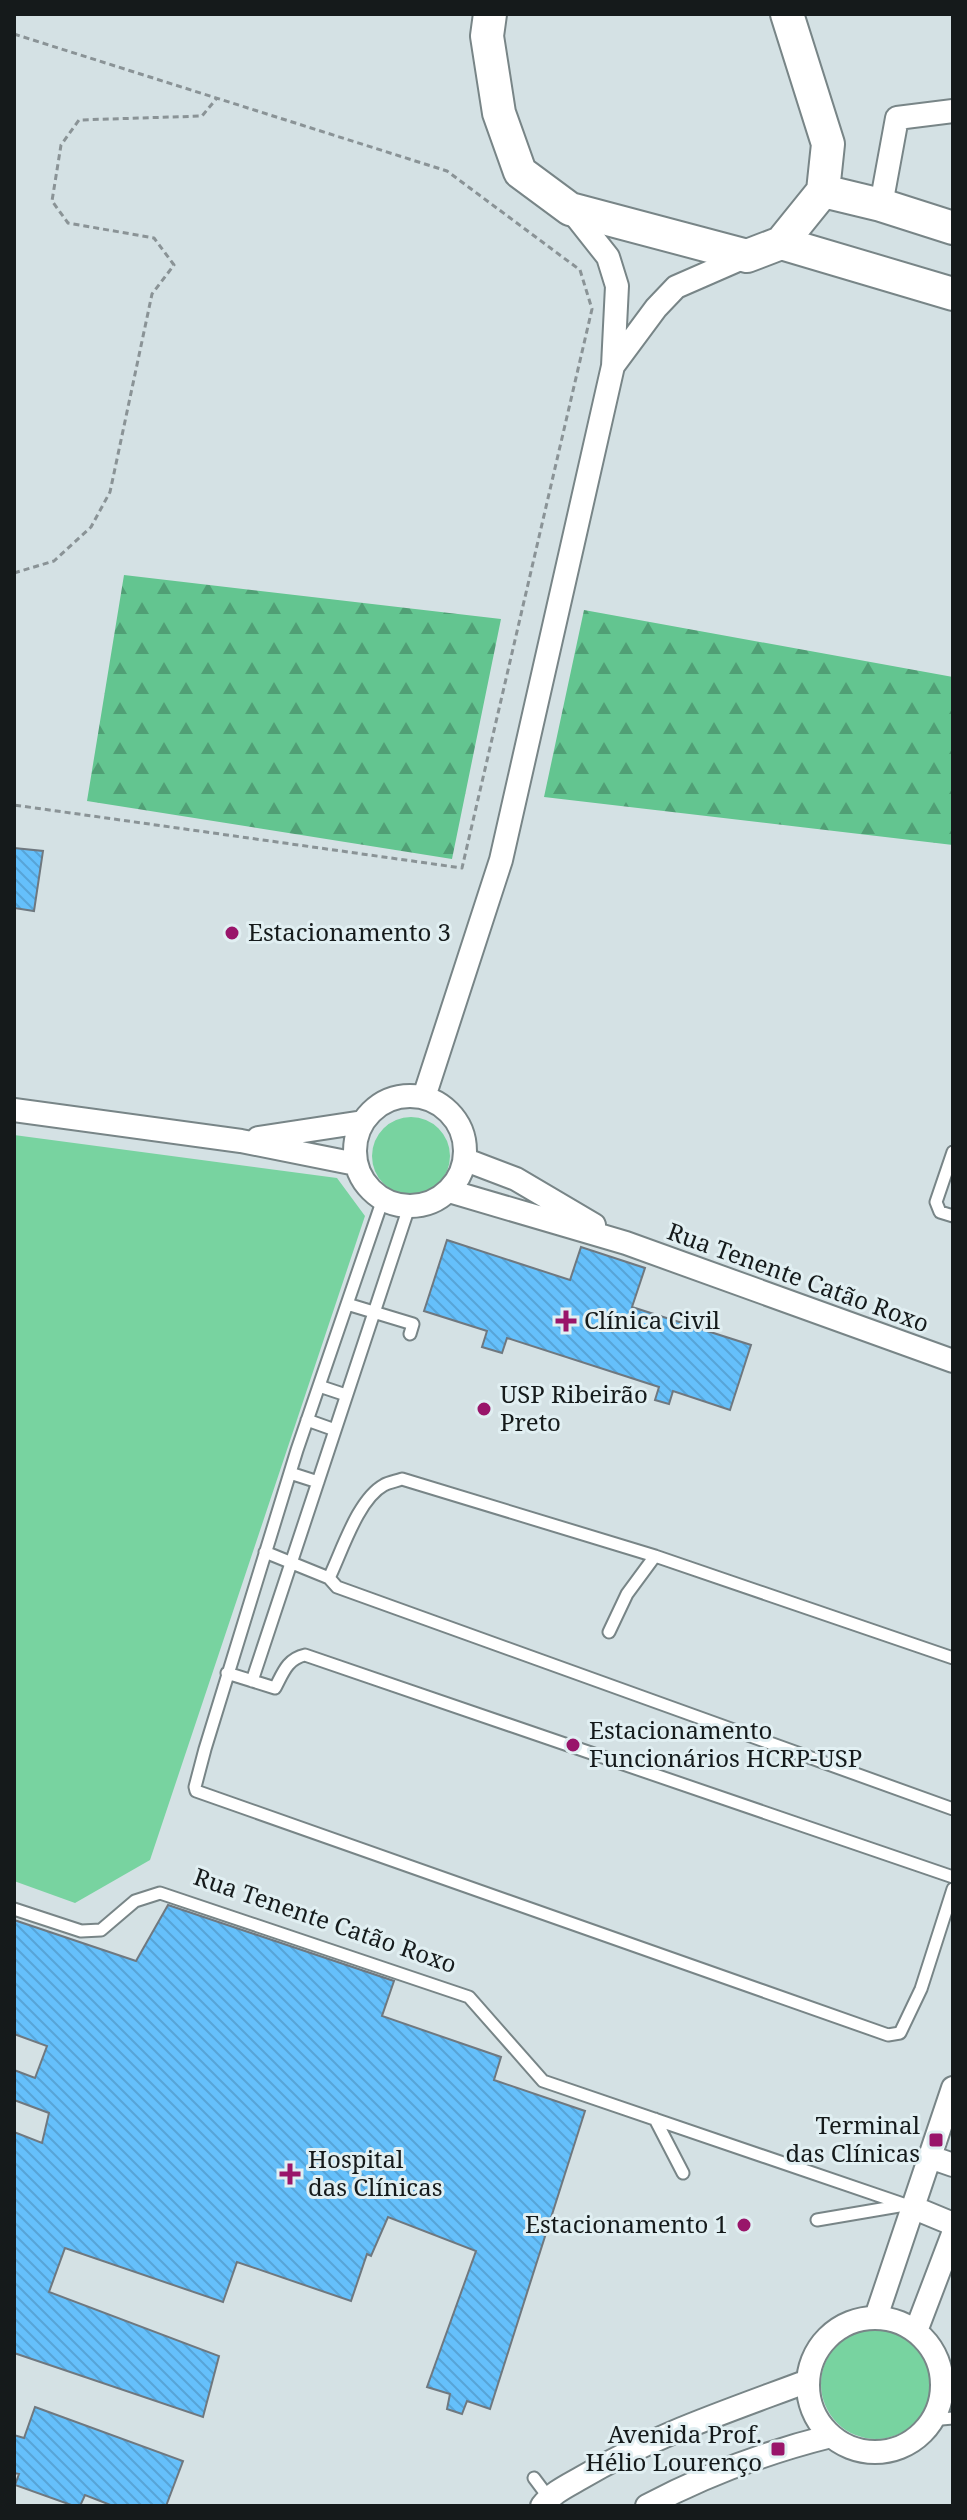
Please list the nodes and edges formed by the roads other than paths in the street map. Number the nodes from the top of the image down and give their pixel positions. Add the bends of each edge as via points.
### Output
1 (490, 14) edge
2 (787, 14) edge
3 (953, 111) edge
4 (823, 191) junction
5 (881, 205) junction
6 (570, 209) junction
7 (953, 228) edge
8 (781, 243) junction
9 (747, 256) junction
10 (953, 294) edge
11 (613, 366) junction
12 (424, 1097) junction
13 (14, 1110) edge
14 (363, 1122) junction
15 (241, 1141) junction
16 (953, 1152) edge
17 (466, 1160) junction
18 (356, 1164) junction
19 (449, 1191) junction
20 (383, 1199) junction
21 (409, 1207) junction
22 (953, 1216) edge
23 (626, 1243) junction
24 (347, 1304) junction
25 (375, 1311) junction
26 (410, 1334) dead end
27 (953, 1361) edge
28 (319, 1386) junction
29 (346, 1395) junction
30 (307, 1420) junction
31 (335, 1430) junction
32 (290, 1473) junction
33 (318, 1482) junction
34 (265, 1552) junction
35 (655, 1556) junction
36 (293, 1563) junction
37 (329, 1578) junction
38 (609, 1632) dead end
39 (953, 1658) edge
40 (227, 1673) junction
41 (252, 1681) junction
42 (953, 1809) edge
43 (953, 1877) edge
44 (953, 1889) edge
45 (14, 1909) edge
46 (953, 2088) edge
47 (655, 2119) junction
48 (930, 2157) junction
49 (953, 2165) edge
50 (683, 2173) dead end
51 (909, 2206) junction
52 (817, 2220) dead end
53 (953, 2224) edge
54 (953, 2234) edge
55 (876, 2317) junction
56 (916, 2331) junction
57 (808, 2381) junction
58 (948, 2381) edge
59 (953, 2418) edge
60 (930, 2420) junction
61 (831, 2436) junction
62 (534, 2478) dead end
63 (545, 2502) edge
64 (647, 2506) edge

1 - 6 street via 487,36 499,113 520,172
2 - 4 street via 828,144
3 - 5 street via 897,118
4 - 5 street
4 - 8 street
5 - 7 street
6 - 9 street
6 - 11 street via 608,257 617,286
8 - 9 street
8 - 10 street
9 - 11 street via 676,287
11 - 12 street via 501,860
12 - 14 street via 389,1100
12 - 17 street via 457,1120
13 - 15 street
14 - 15 street
14 - 18 street
15 - 18 street
16 - 22 lane via 936,1202 940,1212
17 - 19 street
17 - 23 street, Rua Tenente Catão Roxo via 516,1179
18 - 20 street via 371,1190
19 - 21 street via 438,1200
19 - 23 street, Rua Tenente Catão Roxo
20 - 21 street
20 - 24 lane
21 - 25 lane
23 - 27 street, Rua Tenente Catão Roxo
24 - 25 lane
24 - 28 lane
25 - 26 lane via 413,1324
25 - 29 lane
28 - 29 lane
28 - 30 lane
29 - 31 lane
30 - 31 lane
30 - 32 lane
31 - 33 lane
32 - 33 lane
32 - 34 lane
33 - 36 lane
34 - 36 lane
34 - 40 lane
35 - 37 lane via 402,1479 371,1495
35 - 38 lane via 627,1594
35 - 39 lane
36 - 37 lane
36 - 41 lane
37 - 42 lane via 337,1587
40 - 41 lane
40 - 44 lane via 196,1791 888,2035 900,2033 921,1989
41 - 43 lane via 275,1688 288,1663 305,1655
45 - 47 lane, Rua Tenente Catão Roxo via 81,1931 101,1930 135,1901 160,1893 469,1997 543,2081
46 - 48 street
47 - 50 lane
47 - 51 lane, Rua Tenente Catão Roxo
48 - 49 street
48 - 51 street
51 - 52 lane
51 - 53 street
51 - 55 street
54 - 56 street
55 - 56 street
55 - 57 street via 833,2332 817,2350
56 - 58 street
57 - 61 street via 813,2411
57 - 63 street via 664,2435
58 - 60 street
59 - 60 lane
60 - 61 street via 920,2434 895,2449 857,2449
61 - 64 street via 778,2449
62 - 63 lane

